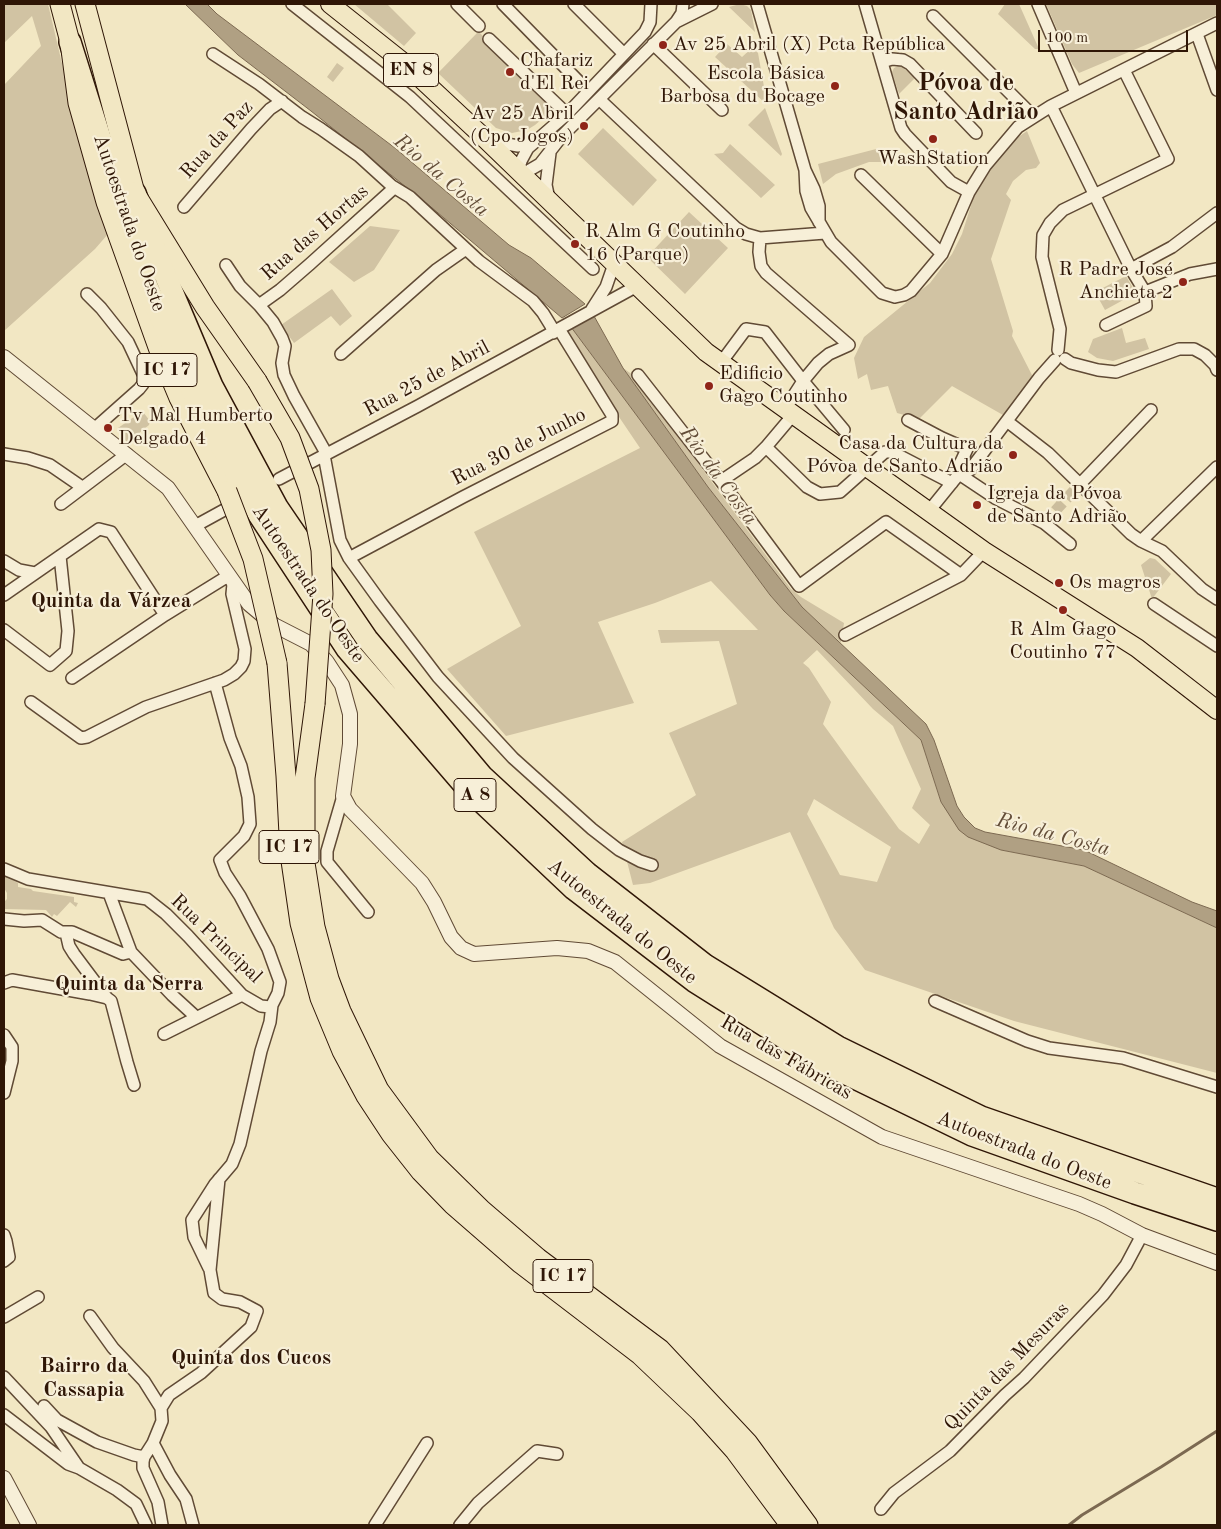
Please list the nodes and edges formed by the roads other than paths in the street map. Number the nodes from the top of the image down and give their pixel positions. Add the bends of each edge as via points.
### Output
1 (60, 4) edge
2 (85, 4) edge
3 (292, 4) edge
4 (330, 4) edge
5 (456, 4) edge
6 (503, 4) edge
7 (574, 4) edge
8 (683, 4) edge
9 (688, 4) edge
10 (757, 4) edge
11 (865, 4) edge
12 (1038, 4) edge
13 (651, 5) edge
14 (709, 5) edge
15 (933, 16) dead end
16 (1217, 24) edge
17 (672, 25) junction
18 (479, 26) dead end
19 (1197, 34) junction
20 (489, 39) dead end
21 (70, 42) junction
22 (653, 44) junction
23 (213, 54) dead end
24 (624, 54) junction
25 (882, 62) junction
26 (1124, 70) junction
27 (1217, 90) edge
28 (588, 91) junction
29 (1076, 93) junction
30 (600, 99) junction
31 (282, 100) junction
32 (1051, 106) junction
33 (722, 110) dead end
34 (567, 114) junction
35 (1033, 116) junction
36 (466, 120) junction
37 (976, 133) dead end
38 (451, 136) junction
39 (540, 139) junction
40 (487, 141) junction
41 (551, 150) junction
42 (518, 172) junction
43 (861, 175) dead end
44 (394, 188) junction
45 (969, 192) junction
46 (135, 193) junction
47 (1095, 193) junction
48 (549, 201) junction
49 (184, 207) dead end
50 (1217, 213) edge
51 (825, 233) junction
52 (760, 238) junction
53 (466, 249) junction
54 (942, 254) junction
55 (614, 264) junction
56 (226, 265) dead end
57 (593, 269) dead end
58 (1131, 269) junction
59 (1217, 269) edge
60 (637, 286) junction
61 (1145, 292) junction
62 (86, 294) dead end
63 (259, 305) junction
64 (590, 310) junction
65 (1106, 325) dead end
66 (558, 329) junction
67 (341, 354) dead end
68 (1059, 356) junction
69 (4, 357) edge
70 (720, 364) junction
71 (1217, 370) edge
72 (638, 375) dead end
73 (803, 381) junction
74 (1152, 410) dead end
75 (789, 412) junction
76 (908, 420) dead end
77 (1008, 422) junction
78 (94, 429) junction
79 (844, 430) dead end
80 (766, 447) junction
81 (4, 454) edge
82 (127, 454) junction
83 (325, 454) junction
84 (868, 467) junction
85 (1217, 468) edge
86 (955, 478) junction
87 (279, 479) dead end
88 (721, 481) junction
89 (1081, 484) junction
90 (82, 487) junction
91 (227, 500) junction
92 (60, 504) dead end
93 (929, 511) junction
94 (195, 526) junction
95 (1141, 541) junction
96 (1070, 544) dead end
97 (984, 552) junction
98 (60, 556) junction
99 (349, 558) junction
100 (4, 561) edge
101 (35, 573) junction
102 (961, 575) junction
103 (231, 580) junction
104 (4, 595) edge
105 (1217, 599) edge
106 (1154, 604) dead end
107 (165, 615) junction
108 (4, 630) edge
109 (844, 635) dead end
110 (1217, 646) edge
111 (72, 678) dead end
112 (215, 683) junction
113 (31, 702) dead end
114 (1217, 710) edge
115 (343, 796) junction
116 (652, 865) dead end
117 (4, 869) edge
118 (108, 893) junction
119 (368, 912) dead end
120 (4, 919) edge
121 (66, 933) junction
122 (131, 952) junction
123 (4, 983) edge
124 (242, 995) junction
125 (107, 998) junction
126 (935, 1001) dead end
127 (272, 1005) junction
128 (196, 1017) junction
129 (164, 1034) dead end
130 (4, 1035) edge
131 (134, 1085) dead end
132 (1217, 1087) edge
133 (4, 1093) edge
134 (219, 1180) junction
135 (1217, 1199) edge
136 (1217, 1220) edge
137 (1142, 1234) junction
138 (4, 1235) edge
139 (4, 1261) edge
140 (1217, 1263) edge
141 (210, 1270) junction
142 (38, 1298) dead end
143 (90, 1316) dead end
144 (4, 1317) edge
145 (4, 1377) edge
146 (44, 1406) dead end
147 (161, 1408) junction
148 (4, 1415) edge
149 (153, 1443) junction
150 (427, 1443) dead end
151 (556, 1454) dead end
152 (144, 1457) junction
153 (79, 1468) junction
154 (4, 1478) edge
155 (881, 1509) dead end
156 (29, 1525) edge
157 (146, 1525) edge
158 (162, 1525) edge
159 (193, 1525) edge
160 (375, 1525) edge
161 (460, 1525) edge
162 (790, 1525) edge
163 (808, 1525) edge

1 - 21 highway, IC 17
2 - 46 highway, IC 17
3 - 38 street via 410,98
4 - 36 main road, EN 8 via 403,62
5 - 18 street
6 - 28 street
7 - 24 street
8 - 17 street via 682,12
9 - 14 street
10 - 51 street via 805,170 811,208
11 - 25 street
12 - 29 street
13 - 17 street via 657,21
13 - 24 street via 646,32
14 - 17 street
15 - 35 street
16 - 19 street
17 - 22 street
19 - 26 street
19 - 27 street
20 - 34 street
21 - 91 highway, IC 17 via 78,103 106,202 159,350
21 - 136 highway, Autoestrada do Oeste / A 8 via 146,284 197,401 259,515 347,650 465,786 574,889 694,981 826,1064 972,1135
22 - 30 street
22 - 33 street
23 - 31 street
24 - 28 street
25 - 37 street via 892,59 910,64
25 - 45 street via 904,134 950,182
26 - 29 street
26 - 47 street via 1168,159
28 - 34 street
29 - 32 street
30 - 41 street
30 - 52 street via 736,228
31 - 44 street via 359,156
31 - 49 street, Rua da Paz via 251,129
32 - 35 street
32 - 47 street
34 - 39 street
35 - 45 street via 1018,127 997,151
36 - 38 street
36 - 40 main road, EN 8
38 - 57 street
39 - 40 street via 518,146
39 - 41 street
39 - 42 street via 524,153
40 - 42 main road, EN 8
41 - 42 street via 534,168
41 - 48 street via 546,186
42 - 48 main road, EN 8
43 - 54 street
44 - 53 street via 410,197
44 - 63 street, Rua das Hortas via 304,270
45 - 54 street
46 - 135 highway, Autoestrada do Oeste / A 8 via 158,258 212,386 277,507 367,639 482,776 587,873 705,965 838,1048 981,1117
46 - 163 highway, IC 17, bridge via 205,306 257,381 290,438 309,489 321,550 323,594 315,704 305,778 306,863 316,927 329,979 379,1090 429,1158 482,1210 538,1258 660,1349 748,1443
47 - 58 street
47 - 68 street via 1063,210 1043,235 1042,257 1060,329
48 - 55 main road, EN 8
50 - 58 street via 1172,247
51 - 52 street
51 - 54 street via 882,293 896,297 911,291
52 - 73 street via 761,266 766,273 849,344 829,354
53 - 66 street via 533,301 551,326
53 - 67 street via 436,270
55 - 60 main road, EN 8
55 - 64 street, Rua 25 de Abril via 606,287
56 - 63 street, Rua das Hortas via 240,286
58 - 61 street
59 - 61 street via 1190,274
60 - 64 street, Rua 25 de Abril
60 - 70 main road, EN 8
61 - 65 street via 1146,306
62 - 78 street via 128,342 144,376 139,389
63 - 83 street, Rua das Hortas via 282,338 285,346 284,375
64 - 66 street, Rua 25 de Abril
66 - 83 street, Rua 25 de Abril
66 - 99 street, Rua 30 de Junho via 612,415 612,421
68 - 71 street via 1071,363 1116,372 1179,349 1194,349 1205,355
68 - 77 street
69 - 78 street
70 - 73 street via 746,329 765,332
70 - 75 main road, EN 8
72 - 88 street
73 - 75 street
73 - 79 street
74 - 89 street
75 - 80 street
75 - 84 main road, EN 8
76 - 86 street via 967,448
77 - 86 street via 970,470
77 - 89 street
78 - 82 street
80 - 84 street via 808,487 820,494 840,492
80 - 88 street
81 - 90 street via 50,465
82 - 90 street
82 - 94 street via 168,488
83 - 87 street, Rua 25 de Abril
83 - 99 street, Rua das Hortas via 340,540
84 - 86 street via 885,452 892,452
84 - 93 main road, EN 8
85 - 95 street
86 - 93 street
86 - 96 street via 1044,522
88 - 102 street via 799,586 886,522
89 - 95 street
90 - 92 street
91 - 94 street
91 - 162 highway, IC 17, bridge via 253,559 277,663 290,854 300,923 320,998 342,1051 366,1096 421,1172 452,1204 521,1264 640,1355 700,1412
93 - 97 main road, EN 8
94 - 103 street
95 - 105 street via 1162,551
97 - 102 street
97 - 114 main road, EN 8 via 1137,648
98 - 101 street
98 - 107 street via 99,529 111,532
98 - 108 street via 68,631 66,651 50,665
99 - 116 street, Rua das Hortas via 438,677 513,758 619,850
100 - 101 street via 19,570
101 - 104 street
102 - 109 street
103 - 107 street
103 - 112 street via 245,649 244,661 234,674
103 - 115 street via 249,604 274,625 311,644 328,662 342,685 350,714 350,744
106 - 110 street
107 - 111 street
112 - 113 street via 146,708 81,738
112 - 127 street, Rua Principal via 241,766 250,824 244,836 220,860 268,949 280,982
115 - 119 street via 327,851 327,862
115 - 137 street, Rua das Fábricas via 350,809 422,883 451,937 461,948 474,954 557,948 588,951 615,962 720,1046 882,1136 1079,1204
117 - 118 street, Rua Principal via 28,880
118 - 122 street
118 - 124 street, Rua Principal via 147,900 166,914
120 - 121 street via 42,920
121 - 122 street via 72,932 124,954
121 - 125 street via 68,946
122 - 128 street
123 - 125 street via 12,980
124 - 127 street, Rua Principal via 262,1006
124 - 128 street
125 - 131 street via 112,1001
126 - 132 street via 1049,1048 1123,1058
127 - 134 street via 240,1144 232,1164
128 - 129 street
130 - 133 street via 12,1047 12,1061
134 - 141 street
134 - 141 street via 192,1220 194,1237
137 - 140 street, Rua das Fábricas
137 - 155 street, Quinta das Mesuras via 1126,1265 1103,1295 950,1451 894,1493
138 - 139 street via 9,1257
141 - 147 street via 214,1293 256,1311 251,1327 201,1373 169,1395
142 - 144 street
143 - 147 street via 113,1348 144,1381
145 - 153 street via 51,1427
146 - 152 street via 57,1420 97,1442
147 - 149 street via 162,1421
148 - 153 street via 68,1464
149 - 152 street
149 - 159 street via 186,1500
150 - 160 street
151 - 161 street via 537,1451 478,1503
152 - 158 street via 143,1468 158,1502
153 - 157 street via 136,1504
154 - 156 street

